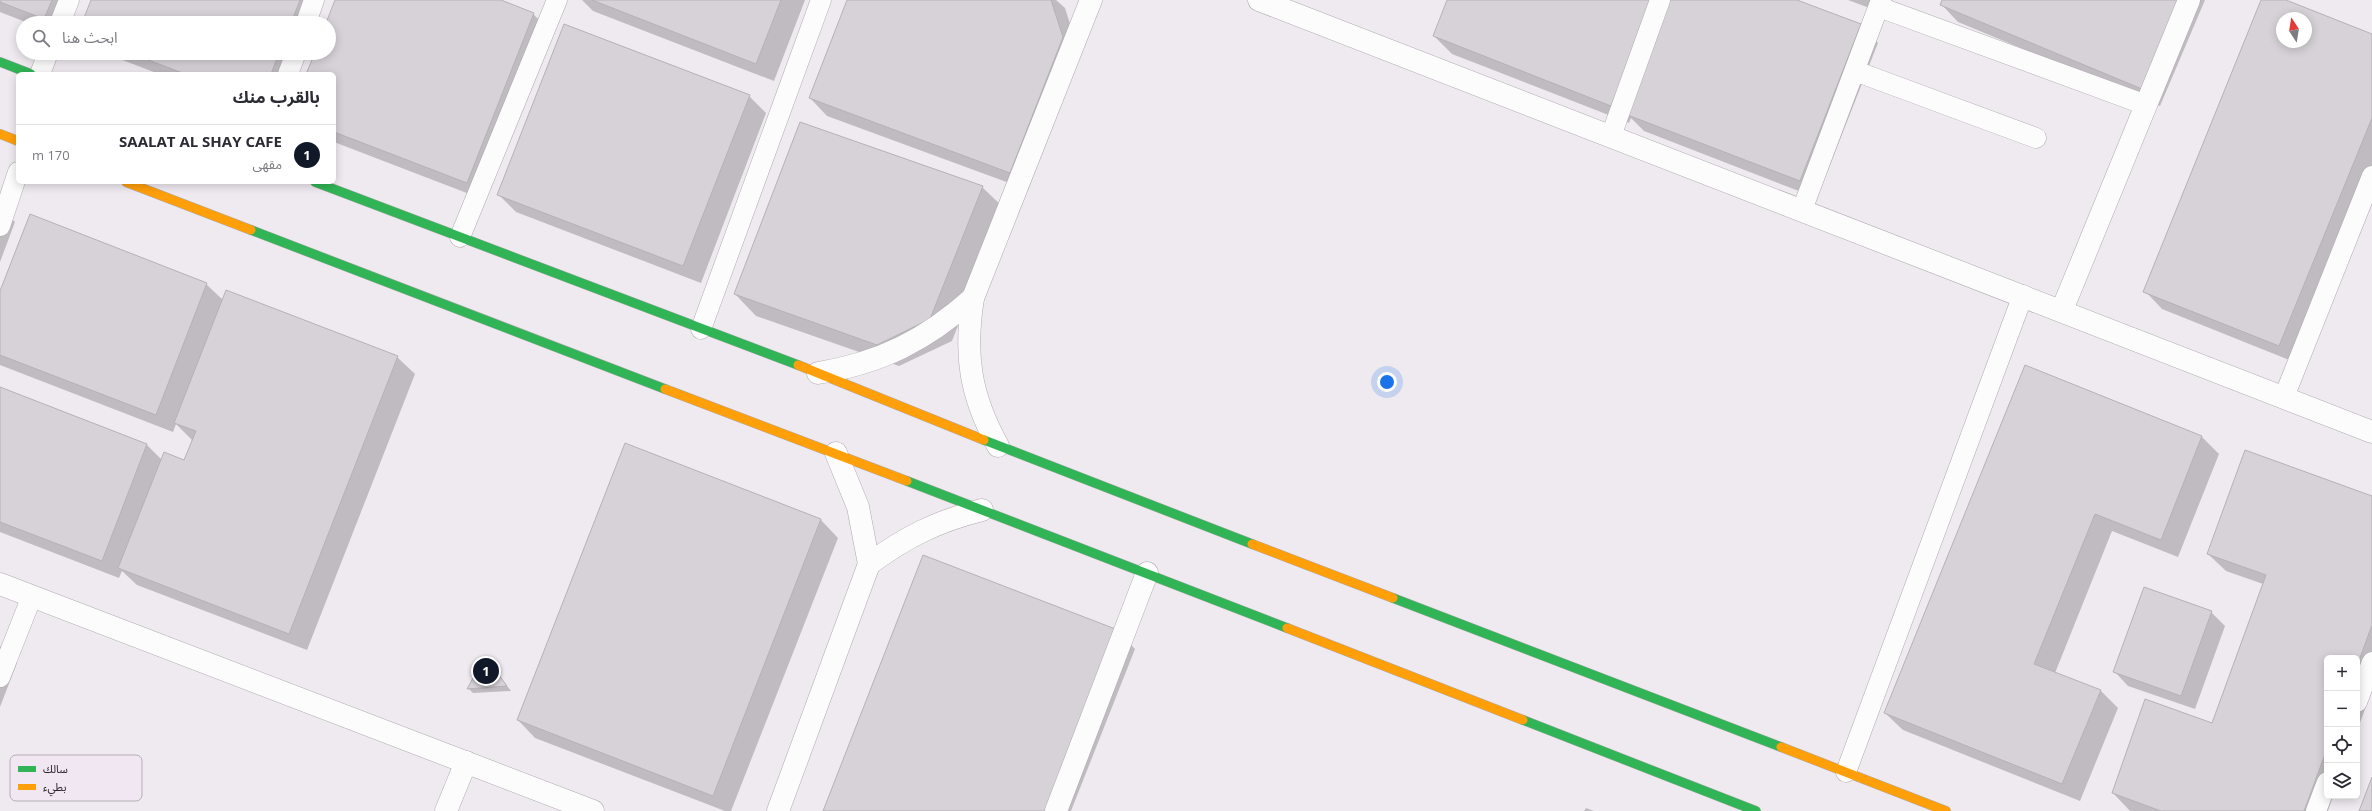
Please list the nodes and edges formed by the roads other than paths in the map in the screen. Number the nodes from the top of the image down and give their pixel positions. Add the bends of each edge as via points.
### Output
1 (68, 0) edge
2 (314, 0) edge
3 (557, 0) edge
4 (821, 0) edge
5 (1091, 0) edge
6 (1259, 0) edge
7 (1660, 0) edge
8 (2189, 0) edge
9 (1880, 3) edge
10 (62, 16) edge
11 (308, 16) edge
12 (45, 60) edge
13 (293, 60) edge
14 (0, 62) edge
15 (17, 69) junction
16 (1855, 71) junction
17 (25, 72) edge
18 (41, 72) edge
19 (289, 72) edge
20 (1, 74) edge
21 (2146, 105) junction
22 (0, 134) edge
23 (1611, 136) junction
24 (2036, 138) dead end
25 (16, 140) edge
26 (2372, 176) edge
27 (16, 178) edge
28 (131, 184) edge
29 (320, 184) edge
30 (1802, 210) junction
31 (2366, 210) edge
32 (0, 226) edge
33 (460, 237) junction
34 (2022, 295) junction
35 (973, 298) junction
36 (2062, 310) junction
37 (701, 329) junction
38 (818, 373) junction
39 (2284, 397) junction
40 (2372, 432) edge
41 (998, 446) junction
42 (836, 453) junction
43 (982, 510) junction
44 (869, 564) junction
45 (1148, 573) junction
46 (0, 584) edge
47 (32, 596) junction
48 (2372, 662) edge
49 (0, 677) edge
50 (2360, 694) edge
51 (466, 762) junction
52 (1846, 772) junction
53 (2324, 790) edge
54 (446, 811) edge
55 (593, 811) edge
56 (778, 811) edge
57 (1056, 811) edge
58 (1756, 811) edge
59 (1946, 811) edge
60 (2316, 811) edge

1 - 10 lane
2 - 11 lane
3 - 33 lane
4 - 37 lane
5 - 35 street
6 - 23 street
7 - 23 lane
8 - 21 street
9 - 16 lane
9 - 21 lane
12 - 18 lane
13 - 19 lane
14 - 15 main road
15 - 17 main road
15 - 20 main road
16 - 24 lane
16 - 30 lane
21 - 36 street
22 - 25 main road
23 - 30 street
26 - 31 lane
27 - 32 lane
28 - 42 main road
29 - 33 main road
30 - 34 street
31 - 39 lane
33 - 37 main road
34 - 36 street
34 - 52 lane
35 - 38 street via 927,335 902,349 847,369
35 - 41 street via 968,349 970,374 986,423
36 - 39 street
37 - 38 main road
38 - 41 main road
39 - 40 street
41 - 52 main road
42 - 43 main road
42 - 44 street via 858,507
43 - 44 street via 952,517 922,529
43 - 45 main road
44 - 56 street
45 - 57 street
45 - 58 main road
46 - 47 street
47 - 49 lane
47 - 51 street
48 - 50 lane
51 - 54 street
51 - 55 street
52 - 59 main road
53 - 60 lane

